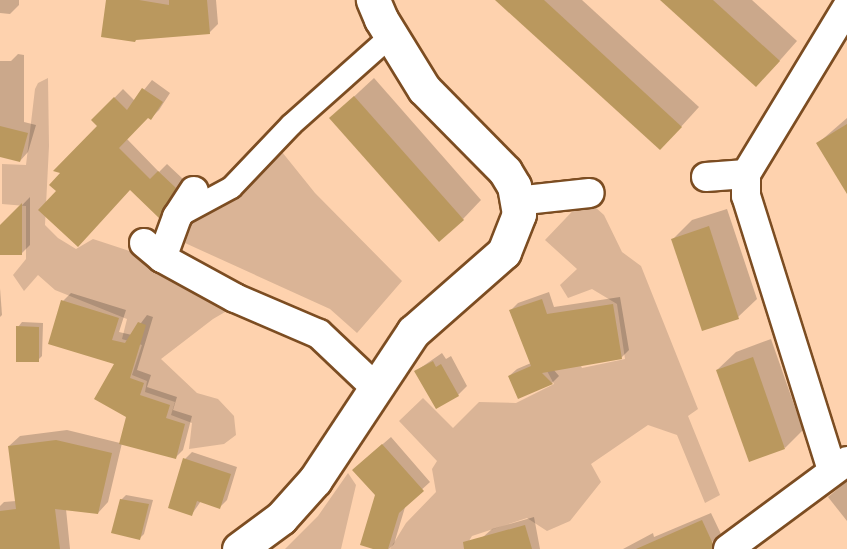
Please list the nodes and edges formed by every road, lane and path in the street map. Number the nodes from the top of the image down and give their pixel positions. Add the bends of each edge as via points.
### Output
1 (373, 0) edge
2 (847, 7) edge
3 (391, 35) junction
4 (746, 174) junction
5 (706, 177) dead end
6 (194, 192) dead end
7 (590, 193) dead end
8 (516, 201) junction
9 (177, 217) junction
10 (376, 388) junction
11 (840, 465) edge
12 (242, 548) edge
13 (728, 549) edge

1 - 3 street
2 - 4 street
3 - 8 street via 424,89 506,171
3 - 9 street via 291,123 231,187
4 - 5 street
4 - 11 street via 746,196
6 - 9 street
7 - 8 street
8 - 10 street via 519,214 504,252 413,332
9 - 10 street via 153,251 235,298 319,334
10 - 12 street via 315,480 281,518
11 - 13 street

